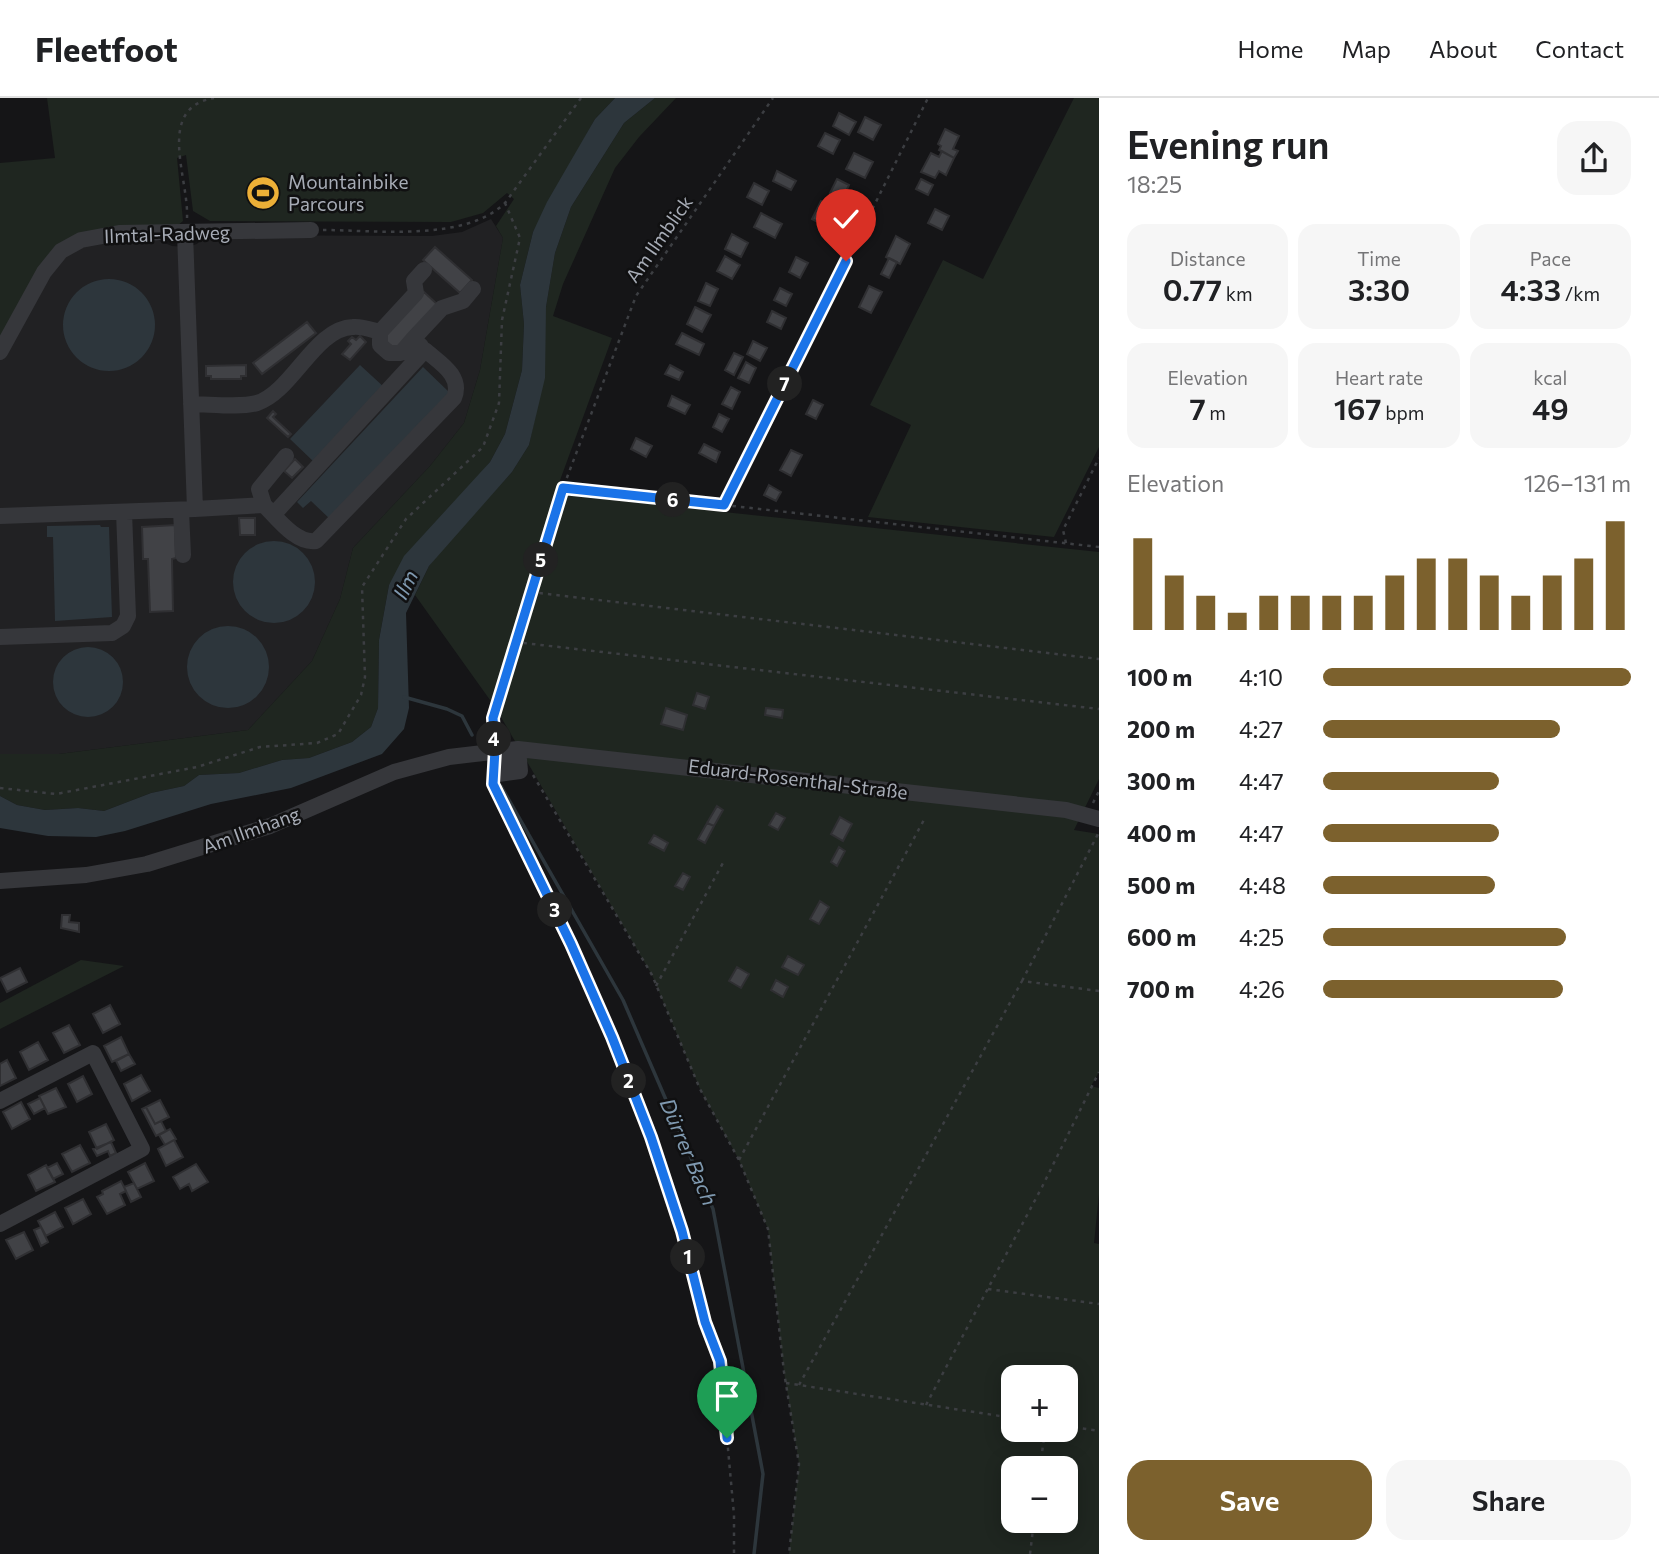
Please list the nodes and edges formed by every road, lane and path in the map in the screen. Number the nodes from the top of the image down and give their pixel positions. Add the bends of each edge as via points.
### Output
1 (214, 98) edge
2 (581, 98) edge
3 (773, 98) edge
4 (928, 98) edge
5 (505, 203) junction
6 (311, 230) joint
7 (186, 233) junction
8 (424, 270) dead end
9 (473, 289) dead end
10 (380, 332) junction
11 (419, 344) junction
12 (0, 352) edge
13 (191, 404) junction
14 (286, 456) dead end
15 (1099, 458) edge
16 (563, 488) junction
17 (724, 505) junction
18 (188, 509) junction
19 (269, 509) junction
20 (124, 512) junction
21 (0, 516) edge
22 (1066, 543) junction
23 (1099, 547) edge
24 (183, 555) dead end
25 (531, 592) junction
26 (0, 637) edge
27 (515, 642) junction
28 (1099, 659) edge
29 (1099, 709) edge
30 (495, 750) junction
31 (518, 755) junction
32 (493, 784) dead end
33 (0, 788) edge
34 (925, 818) dead end
35 (1099, 819) edge
36 (1099, 831) edge
37 (724, 861) dead end
38 (0, 881) edge
39 (1022, 981) junction
40 (656, 986) junction
41 (1099, 990) edge
42 (1099, 1072) edge
43 (0, 1101) edge
44 (739, 1160) junction
45 (0, 1224) edge
46 (988, 1289) junction
47 (1099, 1304) edge
48 (786, 1383) junction
49 (799, 1385) junction
50 (926, 1405) junction
51 (1001, 1416) edge
52 (1078, 1428) edge
53 (1099, 1431) edge
54 (1033, 1533) edge
55 (734, 1554) edge
56 (789, 1554) edge
57 (1030, 1554) edge

1 - 7 path via 193,105 180,125
2 - 5 path
3 - 16 path, Am Ilmblick via 636,296
4 - 17 path
5 - 6 path via 489,216 446,228
5 - 33 path via 520,238 502,320 499,403 483,447 406,519 362,587 366,677 362,695 338,734 317,743 260,747 197,767 56,794
6 - 7 street, Ilmtal-Radweg
7 - 12 street, Ilmtal-Radweg via 103,234 61,251 44,272
7 - 13 street
8 - 10 street via 414,281 416,293
9 - 11 street via 463,301 442,308
10 - 11 street via 380,345 389,353
10 - 13 street via 355,326 340,329 273,396 255,404
11 - 19 street
11 - 19 street via 452,374 457,390 454,398 322,538 302,539
13 - 18 street
14 - 19 street via 259,489
15 - 22 path via 1063,530
16 - 17 path
16 - 25 path, Am Ilmblick
17 - 22 path
18 - 19 street
18 - 20 street
18 - 24 street
20 - 21 street
20 - 26 street via 128,616 123,626 113,633
22 - 23 path
25 - 27 path, Am Ilmblick
25 - 28 path
27 - 29 path
27 - 30 path, Am Ilmblick via 495,707
30 - 31 street, Eduard-Rosenthal-Straße
30 - 38 street, Am Ilmhang via 394,772 270,826 147,864 86,875
31 - 35 street, Eduard-Rosenthal-Straße via 1066,810
31 - 40 path
32 - 55 path via 617,1049 682,1231 720,1361
34 - 44 path
36 - 39 path
37 - 40 path
39 - 41 path
39 - 49 path
40 - 44 path via 700,1089
42 - 46 path
43 - 45 street via 93,1053 142,1149
44 - 48 path via 768,1229
46 - 47 path
46 - 50 path
48 - 49 path
48 - 56 path via 799,1464
49 - 50 path
50 - 51 path
52 - 53 path
54 - 57 path

